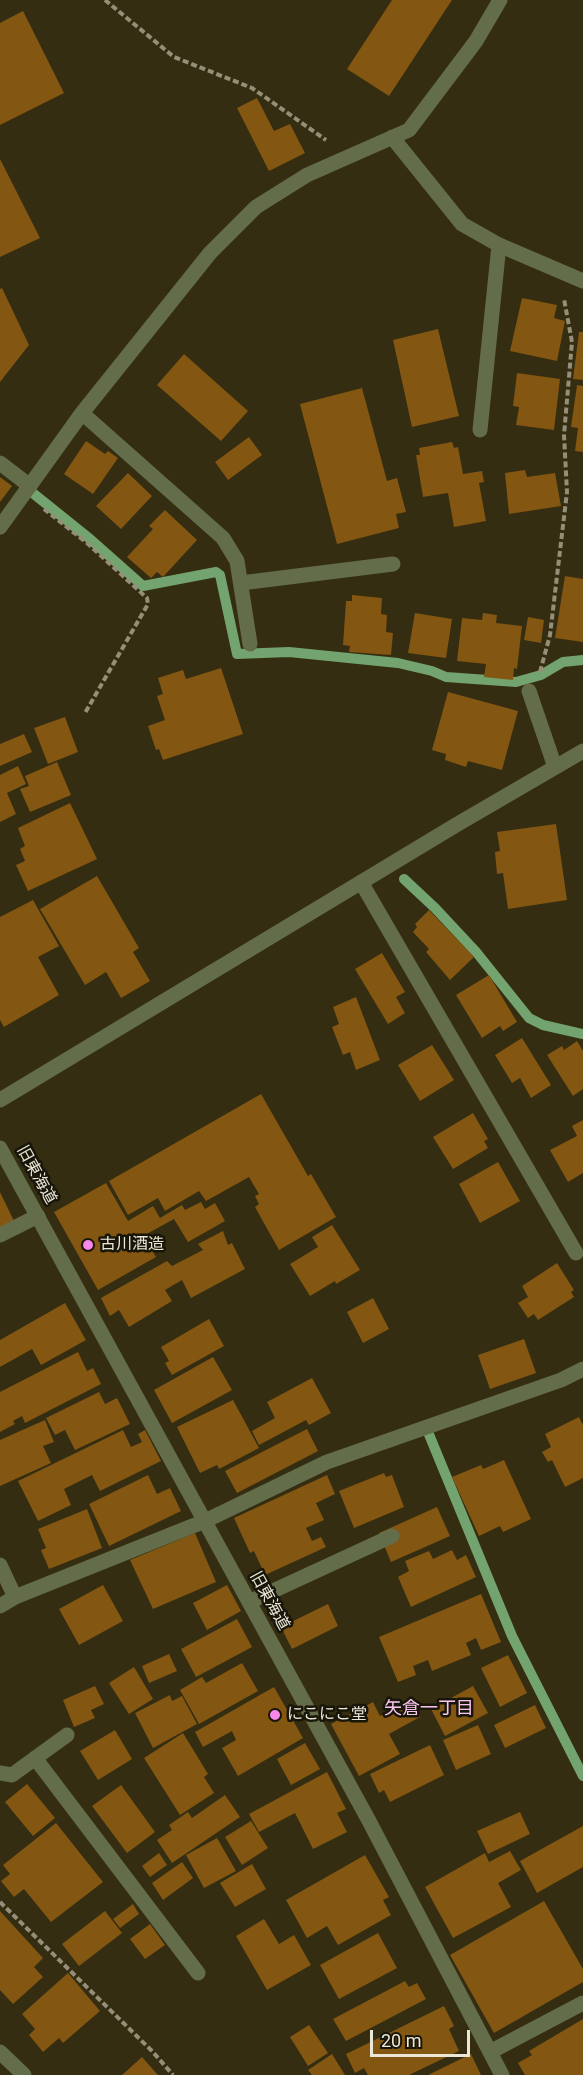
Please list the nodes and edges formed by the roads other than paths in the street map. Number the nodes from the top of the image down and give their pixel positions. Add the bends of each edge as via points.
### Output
1 (500, 0) edge
2 (392, 137) junction
3 (500, 245) junction
4 (583, 281) edge
5 (82, 413) junction
6 (480, 430) dead end
7 (0, 463) edge
8 (27, 490) junction
9 (0, 527) edge
10 (393, 564) dead end
11 (241, 582) junction
12 (249, 644) dead end
13 (529, 691) road end
14 (583, 751) edge
15 (555, 767) junction
16 (361, 882) junction
17 (0, 1100) edge
18 (0, 1148) edge
19 (38, 1216) junction
20 (0, 1235) edge
21 (576, 1253) dead end
22 (583, 1369) edge
23 (205, 1521) junction
24 (392, 1536) dead end
25 (0, 1564) edge
26 (15, 1597) junction
27 (249, 1602) junction
28 (0, 1606) edge
29 (67, 1736) dead end
30 (35, 1758) junction
31 (0, 1773) edge
32 (198, 1973) dead end
33 (583, 2003) edge
34 (0, 2052) edge
35 (490, 2052) junction
36 (24, 2075) edge
37 (502, 2075) edge

1 - 2 street via 426,110 409,130
2 - 3 street via 462,224
2 - 5 street via 307,175 256,207 210,254
3 - 4 street
3 - 6 street
5 - 8 street
5 - 11 street via 223,538 237,561
7 - 8 street
8 - 9 street
10 - 11 street
11 - 12 street
13 - 15 street
14 - 15 street
15 - 16 street
16 - 17 street
16 - 21 street
18 - 19 street, 旧東海道
19 - 20 street
19 - 23 street, 旧東海道
22 - 23 street via 327,1462
23 - 26 street
23 - 27 street, 旧東海道
24 - 27 street
25 - 26 street
26 - 28 street
27 - 35 street, 旧東海道
29 - 30 street
30 - 31 street via 12,1775
30 - 32 street
33 - 35 street
34 - 36 street
35 - 37 street, 旧東海道

